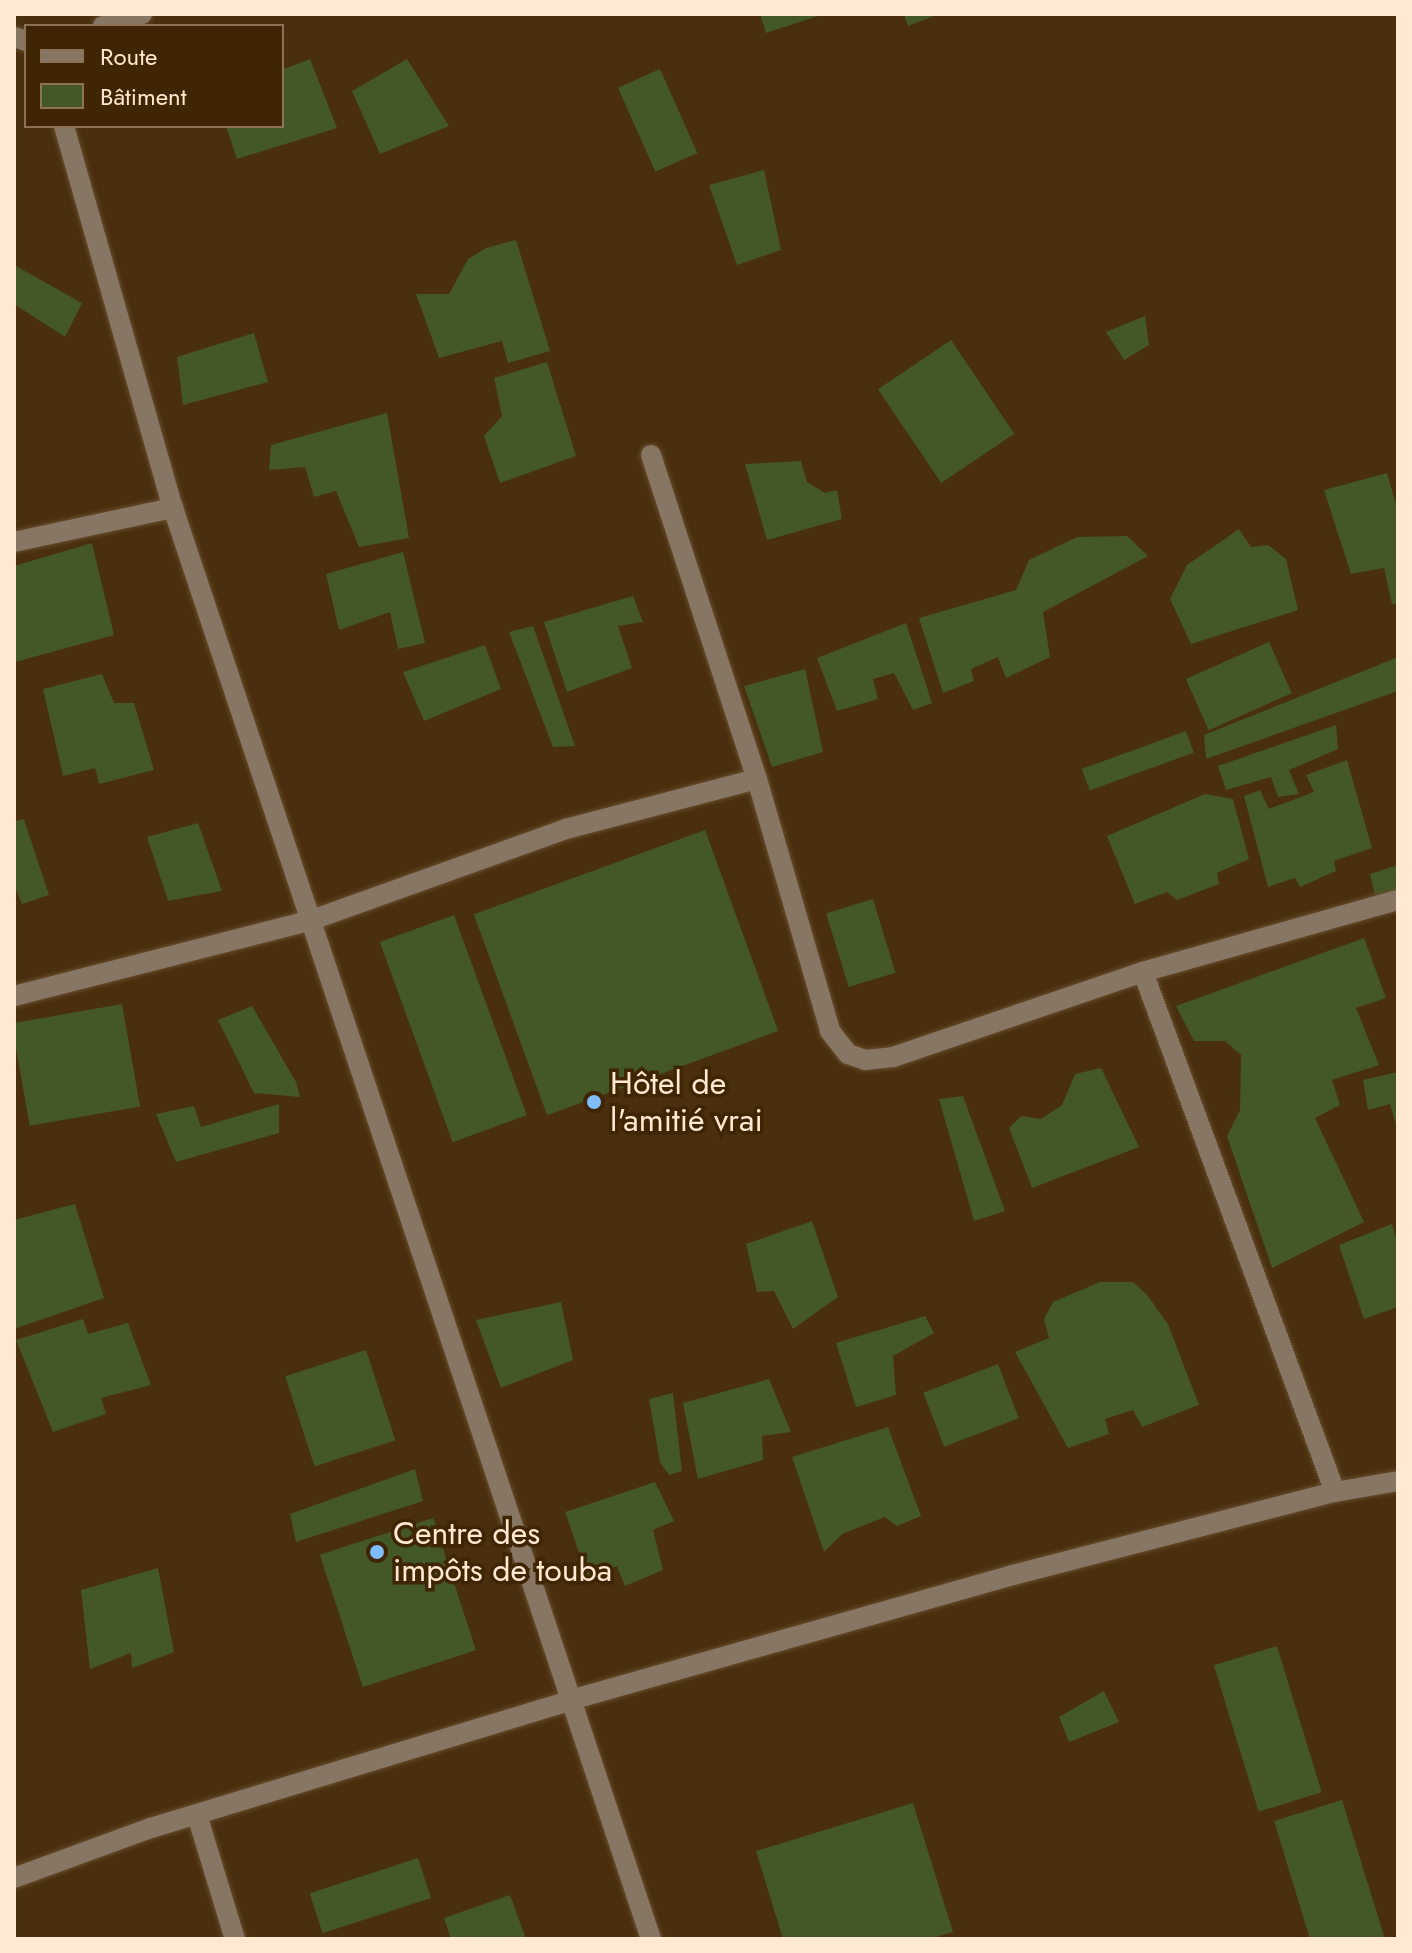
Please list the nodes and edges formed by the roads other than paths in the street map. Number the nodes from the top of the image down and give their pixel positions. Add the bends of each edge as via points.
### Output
1 (142, 14) edge
2 (110, 24) edge
3 (65, 128) edge
4 (651, 455) dead end
5 (173, 508) junction
6 (14, 542) edge
7 (757, 779) junction
8 (1398, 900) edge
9 (309, 921) junction
10 (1143, 972) junction
11 (14, 996) edge
12 (1398, 1481) edge
13 (1335, 1492) junction
14 (571, 1700) junction
15 (197, 1815) junction
16 (14, 1878) edge
17 (235, 1939) edge
18 (651, 1939) edge

1 - 2 street
3 - 5 street
4 - 7 street
5 - 6 street
5 - 9 street
7 - 9 street via 566,829
7 - 10 street via 830,1031 848,1054 865,1060 893,1057
8 - 10 street
9 - 11 street
9 - 14 street
10 - 13 street
12 - 13 street
13 - 14 street via 1013,1575
14 - 15 street
14 - 18 street
15 - 16 street
15 - 17 street

